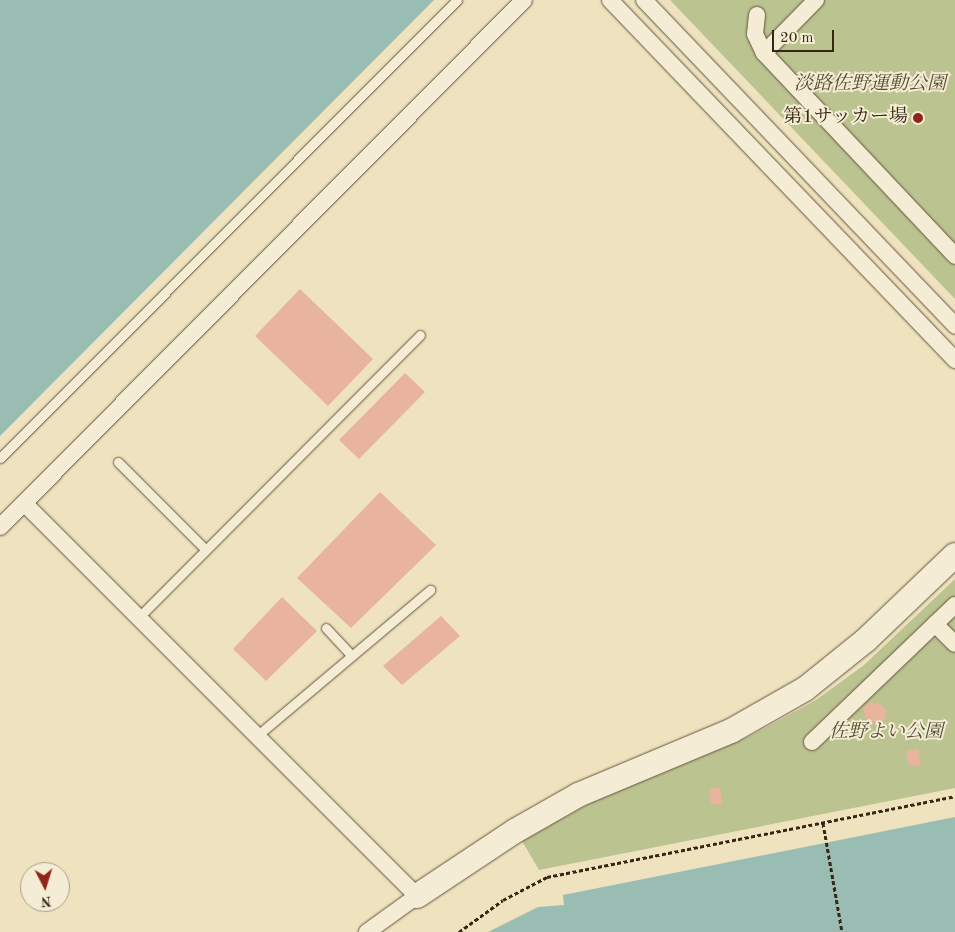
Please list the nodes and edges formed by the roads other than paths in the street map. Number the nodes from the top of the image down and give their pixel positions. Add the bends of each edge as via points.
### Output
1 (457, 0) edge
2 (524, 0) edge
3 (610, 0) edge
4 (644, 0) edge
5 (816, 0) edge
6 (757, 15) dead end
7 (764, 52) junction
8 (955, 256) edge
9 (955, 326) edge
10 (420, 334) dead end
11 (955, 360) edge
12 (0, 458) edge
13 (118, 462) dead end
14 (24, 503) junction
15 (0, 527) edge
16 (206, 550) junction
17 (955, 555) edge
18 (430, 590) dead end
19 (955, 605) edge
20 (139, 617) junction
21 (935, 624) junction
22 (326, 628) dead end
23 (955, 644) edge
24 (350, 654) junction
25 (259, 734) junction
26 (812, 742) dead end
27 (417, 896) junction
28 (367, 932) edge

1 - 12 lane
2 - 14 street
3 - 11 street
4 - 9 street
5 - 7 street
6 - 7 street via 755,34
7 - 8 street
10 - 16 lane
13 - 16 lane
14 - 15 street
14 - 20 street
16 - 20 lane
17 - 27 street via 866,640 805,689 730,731 578,795 515,831
18 - 24 lane
19 - 21 street
20 - 25 street
21 - 23 street
21 - 26 street
22 - 24 lane
24 - 25 lane
25 - 27 street
27 - 28 street

